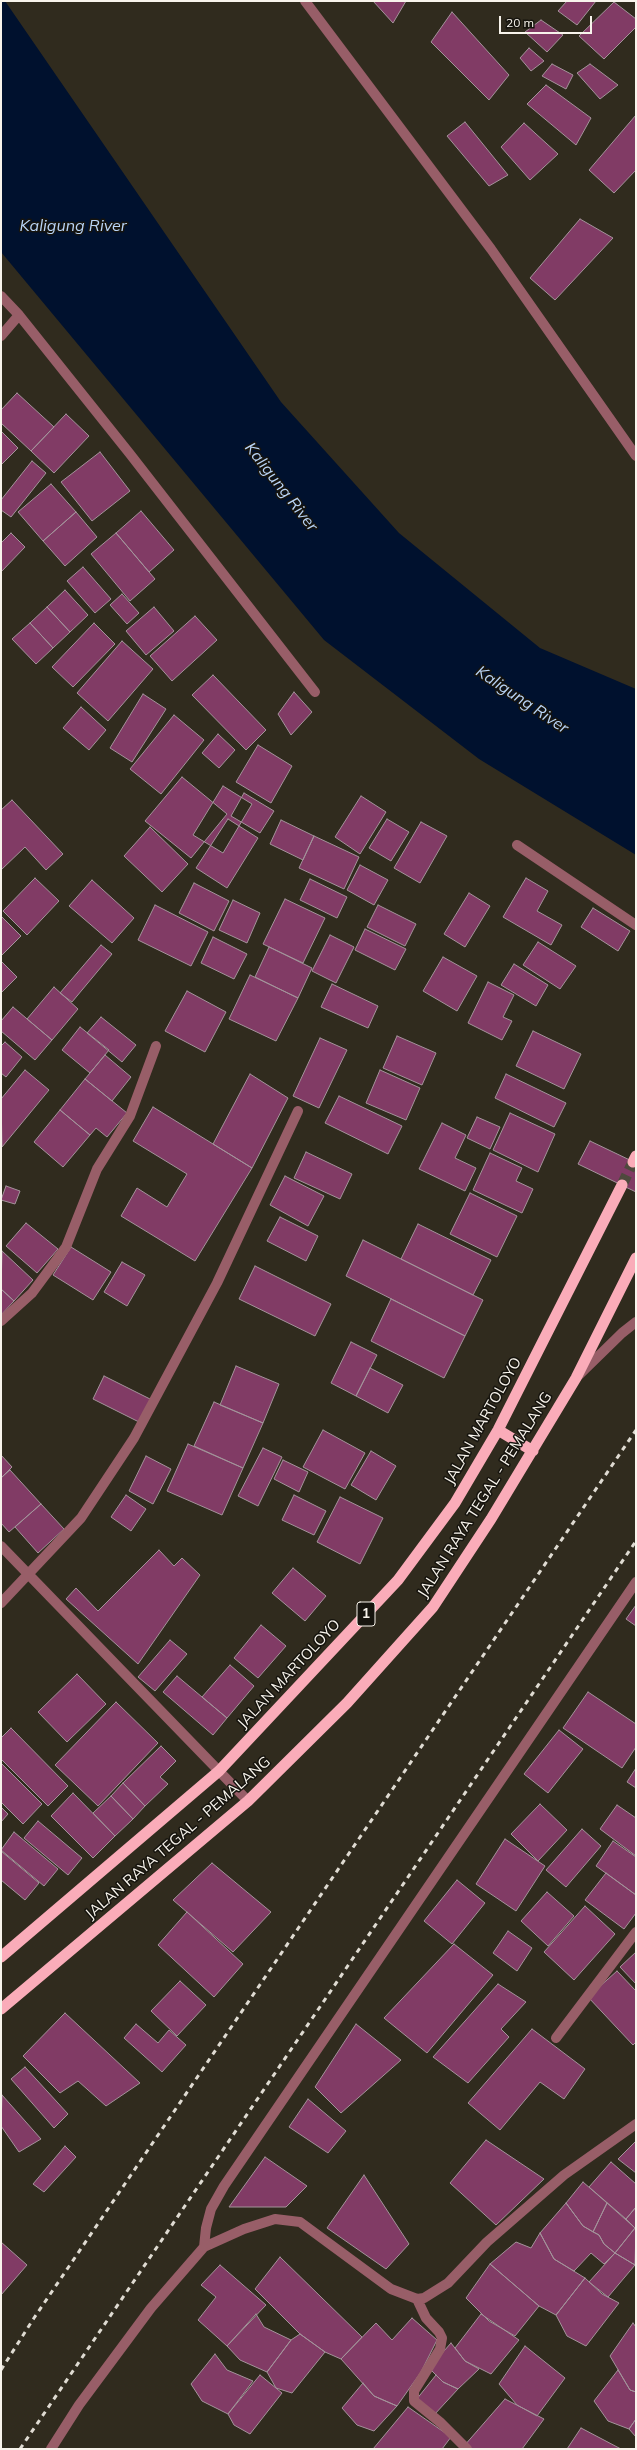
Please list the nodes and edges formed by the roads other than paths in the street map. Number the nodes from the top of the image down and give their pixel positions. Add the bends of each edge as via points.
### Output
1 (305, 1) edge
2 (1, 296) edge
3 (19, 315) junction
4 (1, 336) edge
5 (636, 456) edge
6 (315, 692) dead end
7 (517, 845) dead end
8 (636, 925) edge
9 (156, 1046) dead end
10 (298, 1111) dead end
11 (622, 1185) tunnel mouth
12 (636, 1258) edge
13 (1, 1322) edge
14 (636, 1322) edge
15 (576, 1378) junction
16 (498, 1430) junction
17 (533, 1451) junction
18 (1, 1546) edge
19 (30, 1573) junction
20 (636, 1582) edge
21 (1, 1603) edge
22 (219, 1770) junction
23 (248, 1801) junction
24 (636, 1932) edge
25 (1, 1957) edge
26 (1, 2010) edge
27 (556, 2038) dead end
28 (636, 2124) edge
29 (204, 2247) junction
30 (417, 2299) junction
31 (51, 2449) edge
32 (467, 2449) edge

1 - 5 street via 491,249
2 - 3 street
3 - 4 street
3 - 6 street
7 - 8 street
9 - 13 street via 130,1116 97,1169 66,1246 32,1293
10 - 19 street via 217,1283 134,1438 81,1518
11 - 16 highway, JALAN MARTOLOYO / 1
12 - 15 highway, JALAN RAYA TEGAL - PEMALANG
14 - 15 street
15 - 17 highway, JALAN RAYA TEGAL - PEMALANG
16 - 17 highway
16 - 22 highway, JALAN MARTOLOYO / 1 via 455,1503 398,1580
17 - 23 highway, JALAN RAYA TEGAL - PEMALANG via 433,1607 347,1703
18 - 19 street
19 - 21 street
19 - 22 street
20 - 29 street via 224,2186 211,2209
22 - 23 street
22 - 25 highway, JALAN MARTOLOYO / 1
23 - 26 highway, JALAN RAYA TEGAL - PEMALANG
24 - 27 street
28 - 30 street via 564,2175 487,2242 448,2283 424,2298
29 - 30 street via 244,2229 275,2219 300,2222 391,2289
29 - 31 street via 151,2308 79,2405
30 - 32 street via 426,2318 442,2338 440,2349 414,2391 414,2401

